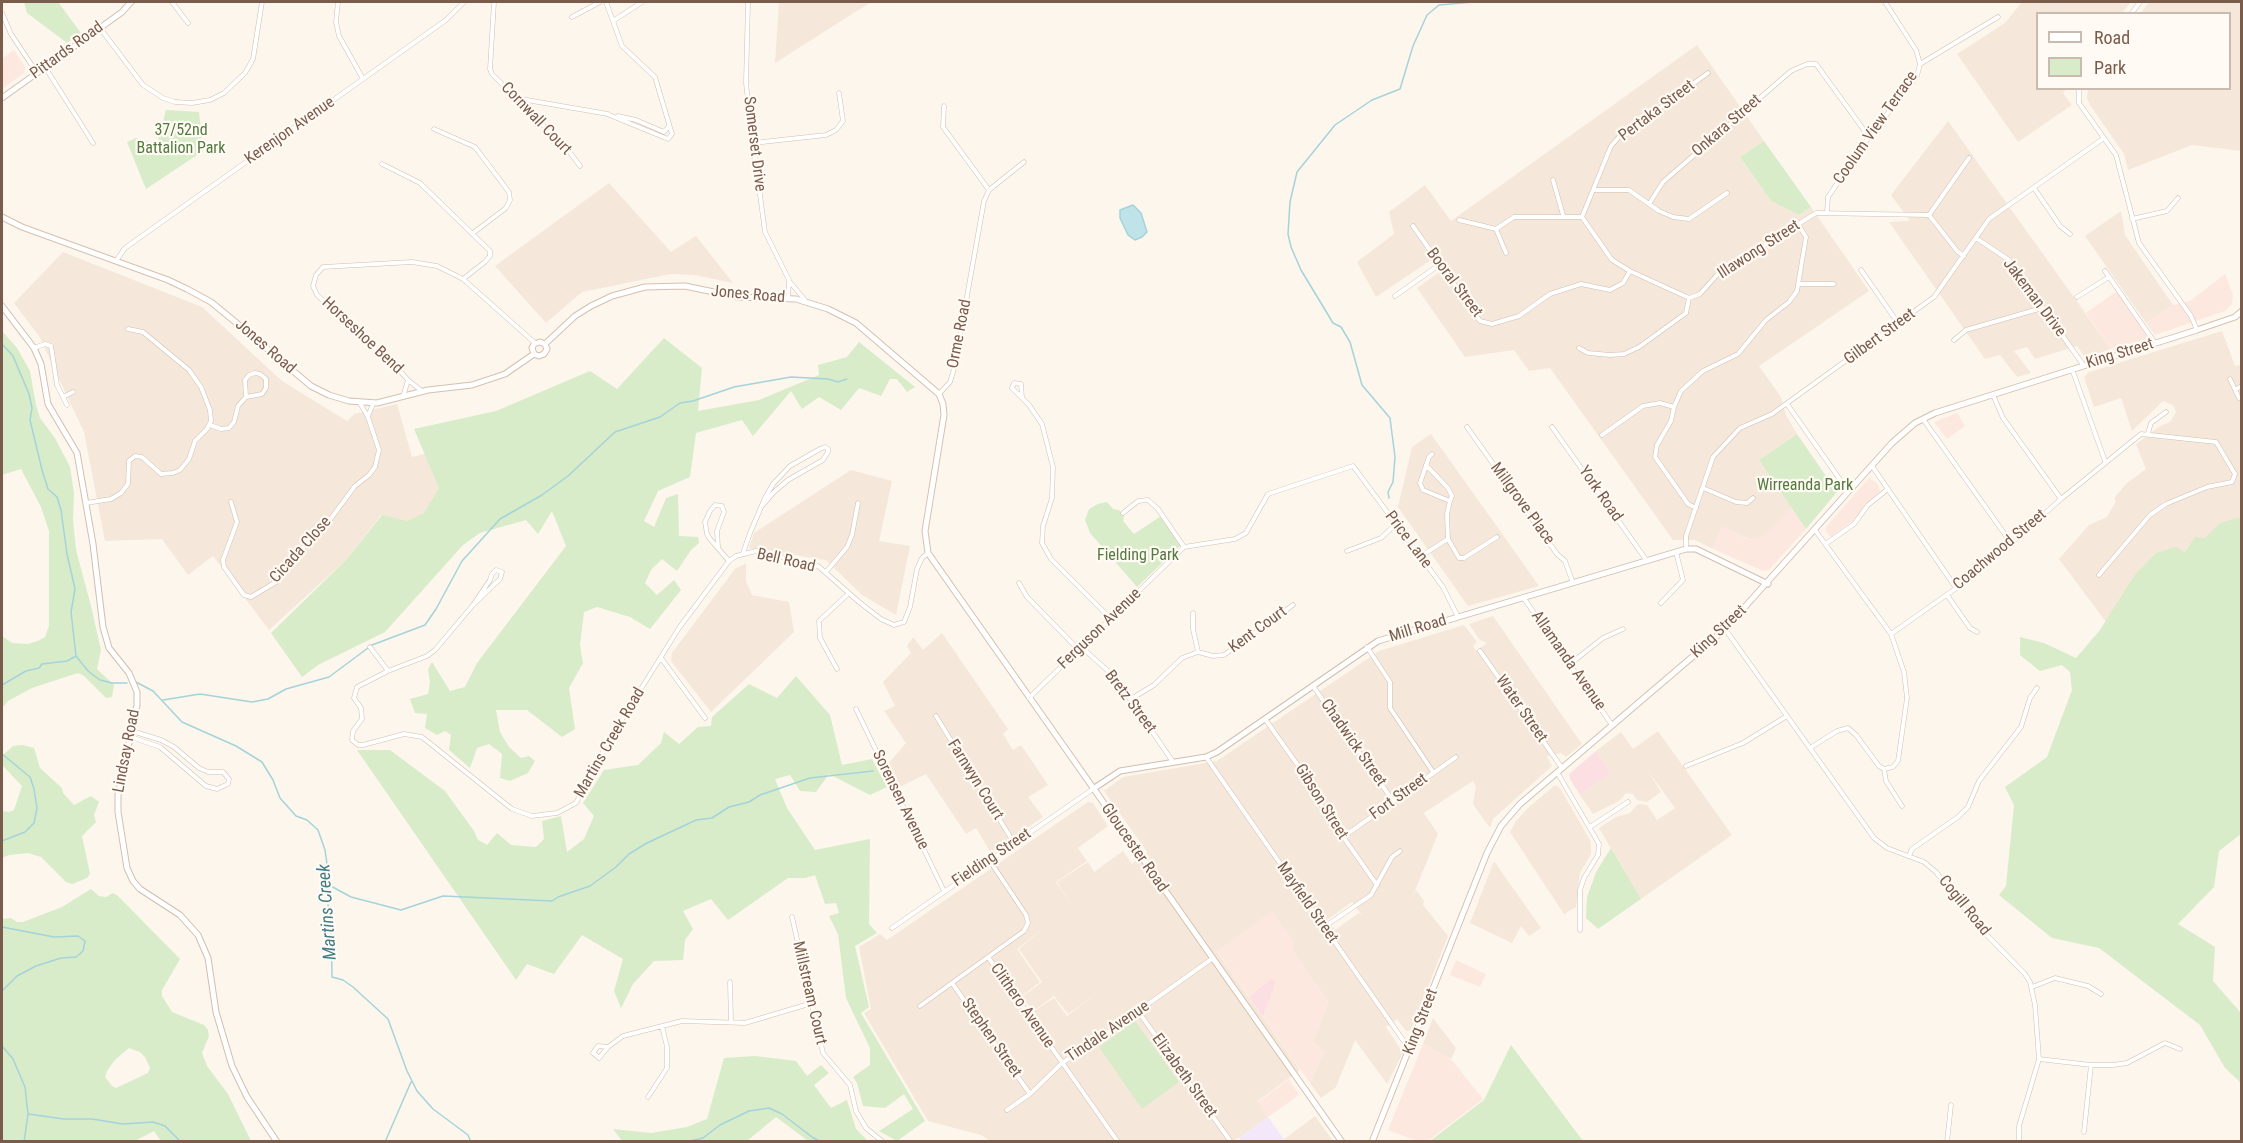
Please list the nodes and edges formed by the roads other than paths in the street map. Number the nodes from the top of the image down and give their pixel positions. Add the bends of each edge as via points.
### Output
1 (131, 2) edge
2 (172, 2) edge
3 (262, 2) edge
4 (338, 2) edge
5 (464, 2) edge
6 (494, 2) edge
7 (600, 2) edge
8 (606, 2) edge
9 (642, 2) edge
10 (748, 2) edge
11 (1886, 2) edge
12 (2, 13) edge
13 (1998, 16) dead end
14 (573, 17) dead end
15 (613, 21) junction
16 (188, 23) dead end
17 (100, 28) junction
18 (1920, 64) junction
19 (45, 67) junction
20 (37, 73) junction
21 (1708, 73) dead end
22 (363, 79) junction
23 (2079, 90) edge
24 (839, 93) dead end
25 (2, 98) edge
26 (519, 99) junction
27 (944, 106) dead end
28 (607, 114) junction
29 (668, 123) junction
30 (434, 129) dead end
31 (1869, 137) junction
32 (2104, 138) junction
33 (93, 143) dead end
34 (753, 143) junction
35 (1969, 158) dead end
36 (1024, 162) dead end
37 (382, 164) dead end
38 (580, 166) dead end
39 (1553, 180) dead end
40 (2034, 188) junction
41 (989, 190) junction
42 (1593, 190) junction
43 (1727, 193) dead end
44 (2178, 198) dead end
45 (1649, 204) junction
46 (1827, 212) junction
47 (1563, 215) junction
48 (1929, 216) junction
49 (2, 217) edge
50 (1582, 217) junction
51 (2132, 219) junction
52 (1459, 220) dead end
53 (1798, 224) junction
54 (1413, 226) dead end
55 (1496, 229) junction
56 (472, 233) junction
57 (2070, 234) dead end
58 (1976, 238) junction
59 (1506, 253) dead end
60 (1964, 256) junction
61 (116, 261) junction
62 (1439, 265) junction
63 (1861, 270) dead end
64 (1630, 271) junction
65 (2105, 271) dead end
66 (2110, 277) junction
67 (463, 279) junction
68 (789, 280) junction
69 (1799, 284) junction
70 (1834, 284) dead end
71 (1395, 296) dead end
72 (2077, 297) dead end
73 (1689, 298) junction
74 (788, 299) junction
75 (806, 301) junction
76 (2, 306) edge
77 (2042, 308) junction
78 (2241, 311) edge
79 (1898, 323) junction
80 (128, 329) dead end
81 (2197, 330) junction
82 (1954, 340) dead end
83 (535, 343) junction
84 (2155, 343) junction
85 (545, 344) junction
86 (34, 348) junction
87 (1579, 348) dead end
88 (534, 354) junction
89 (2084, 366) junction
90 (2072, 369) junction
91 (2230, 379) dead end
92 (408, 380) junction
93 (2241, 386) edge
94 (2236, 389) junction
95 (73, 392) dead end
96 (423, 392) junction
97 (939, 394) junction
98 (1992, 394) junction
99 (63, 397) junction
100 (246, 397) junction
101 (402, 397) junction
102 (1022, 398) dead end
103 (2239, 398) dead end
104 (360, 403) junction
105 (373, 404) junction
106 (1787, 404) junction
107 (67, 405) dead end
108 (1674, 407) junction
109 (2166, 412) dead end
110 (368, 417) junction
111 (1922, 418) junction
112 (210, 425) junction
113 (1467, 427) dead end
114 (1552, 427) dead end
115 (2148, 434) junction
116 (1602, 435) dead end
117 (1432, 454) dead end
118 (2105, 461) junction
119 (1426, 465) junction
120 (1872, 466) junction
121 (1703, 488) junction
122 (1888, 489) junction
123 (1849, 492) junction
124 (1753, 498) dead end
125 (2061, 499) junction
126 (1450, 501) junction
127 (231, 502) dead end
128 (86, 503) junction
129 (858, 503) dead end
130 (761, 507) junction
131 (1696, 508) junction
132 (1123, 513) dead end
133 (1396, 524) junction
134 (1815, 530) junction
135 (1497, 537) dead end
136 (1448, 539) junction
137 (1827, 543) junction
138 (2011, 543) junction
139 (1184, 547) junction
140 (718, 548) junction
141 (1686, 549) junction
142 (1347, 551) dead end
143 (1676, 552) junction
144 (928, 553) junction
145 (743, 554) junction
146 (1421, 556) junction
147 (729, 561) junction
148 (1647, 561) junction
149 (826, 572) junction
150 (2099, 575) dead end
151 (1019, 583) dead end
152 (1573, 583) junction
153 (1768, 584) junction
154 (1956, 588) junction
155 (848, 594) junction
156 (1947, 595) junction
157 (1523, 597) junction
158 (1660, 603) dead end
159 (1293, 604) dead end
160 (472, 605) junction
161 (1193, 613) dead end
162 (1458, 617) junction
163 (1110, 618) junction
164 (1623, 629) dead end
165 (1725, 629) junction
166 (1977, 632) dead end
167 (1891, 634) junction
168 (370, 647) dead end
169 (1367, 647) junction
170 (1080, 648) junction
171 (1480, 651) dead end
172 (1198, 652) junction
173 (661, 658) junction
174 (1570, 664) junction
175 (837, 669) dead end
176 (388, 670) junction
177 (1313, 685) junction
178 (2037, 688) dead end
179 (1029, 698) junction
180 (1131, 699) junction
181 (856, 709) dead end
182 (936, 716) dead end
183 (1787, 716) junction
184 (705, 718) dead end
185 (1265, 718) junction
186 (1612, 725) junction
187 (131, 734) junction
188 (1810, 748) junction
189 (1206, 757) junction
190 (1456, 757) dead end
191 (1173, 762) junction
192 (1686, 766) dead end
193 (1884, 769) junction
194 (1559, 770) junction
195 (1433, 772) junction
196 (1093, 789) junction
197 (1393, 801) junction
198 (1628, 802) dead end
199 (1902, 806) dead end
200 (1590, 827) junction
201 (1343, 837) junction
202 (1014, 843) junction
203 (1400, 851) dead end
204 (1909, 856) junction
205 (990, 861) junction
206 (1377, 885) junction
207 (944, 891) junction
208 (792, 917) dead end
209 (1324, 927) junction
210 (892, 928) dead end
211 (1580, 930) dead end
212 (988, 957) junction
213 (1213, 958) junction
214 (730, 982) dead end
215 (952, 983) junction
216 (2032, 987) junction
217 (2101, 994) dead end
218 (812, 1003) junction
219 (920, 1006) dead end
220 (1138, 1011) junction
221 (731, 1022) junction
222 (662, 1026) junction
223 (1411, 1045) junction
224 (608, 1047) dead end
225 (2180, 1049) dead end
226 (2039, 1059) junction
227 (1062, 1063) junction
228 (2091, 1065) junction
229 (1030, 1094) junction
230 (648, 1097) dead end
231 (1951, 1105) dead end
232 (1007, 1110) dead end
233 (2084, 1132) dead end
234 (277, 1142) edge
235 (883, 1142) edge
236 (1118, 1142) edge
237 (1231, 1142) edge
238 (1342, 1142) edge
239 (1372, 1142) edge
240 (1947, 1142) edge
241 (2019, 1142) edge

1 - 17 main road, Pittards Road
2 - 16 street
3 - 17 street via 253,59 245,73 224,93 192,103 163,98 143,85
4 - 22 street via 339,36
5 - 22 street, Kerenjon Avenue via 446,20
6 - 26 street, Cornwall Court via 490,69
7 - 14 street
8 - 15 street
9 - 15 street
10 - 34 street, Somerset Drive via 746,83
11 - 18 street, Coolum View Terrace via 1916,50
12 - 20 street
13 - 18 street
15 - 29 street via 622,46 655,77
17 - 19 main road, Pittards Road
18 - 31 street, Coolum View Terrace via 1917,76
19 - 20 main road, Pittards Road
19 - 33 street
20 - 25 main road, Pittards Road
21 - 42 street, Pertaka Street via 1611,146
22 - 61 street, Kerenjon Avenue via 125,248
23 - 32 street via 2079,103
24 - 34 street via 843,121 836,130 826,135
26 - 28 street
26 - 38 street, Cornwall Court
27 - 41 street via 943,127
28 - 29 street via 636,120 664,132
28 - 29 street via 668,139 672,134
30 - 56 street via 475,147 509,192 506,208
31 - 45 street, Onkara Street via 1816,64 1808,64 1791,71 1663,182
31 - 46 street, Coolum View Terrace via 1828,197
32 - 40 street, Gilbert Street
32 - 51 street via 2116,155
34 - 68 street, Somerset Drive via 765,232
35 - 48 street
36 - 41 street
37 - 56 street via 420,183
39 - 47 street
40 - 57 street
40 - 58 street, Gilbert Street via 1989,219
41 - 97 street, Orme Road via 954,369 950,382
42 - 45 street via 1629,190
42 - 50 street, Pertaka Street
43 - 45 street via 1689,219 1672,218
44 - 51 street via 2167,211
46 - 48 street
46 - 53 street, Illawong Street via 1816,213
47 - 50 street
47 - 55 street via 1514,217
48 - 60 street
49 - 61 main road, Jones Road
50 - 64 street via 1612,260
51 - 81 street via 2139,243
52 - 55 street
53 - 69 street via 1806,237
53 - 73 street, Illawong Street via 1717,275 1700,294
54 - 62 street, Booral Street
55 - 59 street
56 - 67 street via 490,250 490,256
58 - 60 street, Gilbert Street
58 - 77 street, Jakeman Drive via 2009,260
60 - 79 street, Gilbert Street via 1934,297
61 - 104 main road, Jones Road via 168,280 211,303 311,386
62 - 64 street, Booral Street via 1480,321 1492,324 1519,316 1550,294 1581,284 1610,290 1623,283
62 - 71 street
63 - 79 street
64 - 73 street
65 - 66 street
66 - 72 street
66 - 84 street
67 - 83 street, Horseshoe Bend
67 - 92 street, Horseshoe Bend via 437,266 412,262 334,265 323,267 316,275 313,286 317,294
68 - 74 street, Somerset Drive
68 - 75 street, Somerset Drive
69 - 70 street
69 - 108 street via 1789,302 1766,320 1738,354 1702,371 1681,391
73 - 87 street, Illawong Street via 1686,313 1631,350 1610,355
74 - 75 main road, Jones Road
74 - 85 main road, Jones Road via 738,297 685,286 645,287 591,306
75 - 97 main road, Jones Road via 856,323
76 - 86 main road, Lindsay Road
77 - 82 street via 1966,330
77 - 89 street, Jakeman Drive
78 - 81 main road, King Street via 2235,317
79 - 106 street, Gilbert Street
80 - 112 street via 143,332 189,370 210,410
81 - 84 main road, King Street
83 - 85 main road
83 - 88 main road
84 - 89 main road, King Street
85 - 88 main road via 544,354
86 - 99 street via 47,344 53,349 57,385
86 - 128 main road, Lindsay Road via 48,404 77,453
88 - 96 main road, Jones Road via 487,381
89 - 90 main road, King Street
90 - 98 main road, King Street
90 - 118 street
91 - 94 street
92 - 96 street
92 - 101 street, Horseshoe Bend
93 - 94 street
94 - 103 street
95 - 99 street
96 - 101 main road, Jones Road
97 - 144 main road via 944,415 924,531
98 - 111 main road, King Street
98 - 125 street via 2004,418
99 - 107 street
100 - 100 street via 247,377 260,374 267,383 264,391
100 - 112 street via 229,428
101 - 105 main road, Jones Road
102 - 163 street via 1042,424 1053,467 1052,498 1042,543 1051,558
104 - 105 main road, Jones Road
104 - 110 street
105 - 110 street
106 - 121 street, Gilbert Street via 1740,428 1713,457
106 - 123 street
108 - 116 street via 1660,403 1643,406
108 - 131 street via 1655,457 1688,504
109 - 115 street via 2151,423
110 - 127 street, Cicada Close via 379,450 375,467 276,582 251,597 244,595 224,567 237,522
111 - 120 main road, King Street
111 - 138 street
112 - 128 street via 195,441 180,470 161,474 142,457 135,456 129,461 128,484 121,493 111,499
113 - 152 street, Millgrove Place via 1568,566
114 - 148 street, York Road
115 - 118 street, Coachwood Street via 2141,434
115 - 150 street via 2216,442 2235,474 2232,482 2207,487 2166,504 2151,515
117 - 119 street
118 - 125 street, Coachwood Street
119 - 126 street via 1448,488
119 - 126 street via 1420,483 1423,490
120 - 122 street
120 - 123 main road, King Street
121 - 124 street via 1736,502 1748,503
121 - 131 street, Gilbert Street
122 - 137 street via 1868,505 1854,524
122 - 154 street
123 - 134 main road, King Street
125 - 138 street, Coachwood Street
126 - 136 street
128 - 187 main road, Lindsay Road via 103,627 109,648 129,673 137,692
129 - 149 street via 847,547
130 - 130 street via 782,472 820,448 828,449 823,460 788,480
130 - 145 street
131 - 141 street, Gilbert Street
132 - 139 street via 1138,501 1148,500
133 - 139 street, Price Lane via 1353,466 1268,494 1246,533 1235,539
133 - 142 street via 1381,538
133 - 146 street, Price Lane
134 - 137 street
134 - 153 main road, King Street
135 - 136 street via 1464,558 1459,558
136 - 146 street
137 - 167 street
138 - 154 street, Coachwood Street
139 - 163 street, Ferguson Avenue
140 - 140 street via 707,534 705,522 716,505 722,506 724,512 717,531
140 - 147 street
141 - 143 main road, Mill Road
141 - 153 main road via 1696,549
143 - 148 main road, Mill Road
143 - 158 street via 1683,580
144 - 155 street, Bell Road via 917,569 904,622 894,625 881,619
144 - 179 main road, Gloucester Road
145 - 147 street, Bell Road
145 - 149 street, Bell Road via 756,552 808,563
146 - 162 street, Price Lane
147 - 173 street, Bell Road
148 - 152 main road, Mill Road
149 - 155 street, Bell Road
151 - 170 street, Bretz Street via 1027,597
152 - 157 main road, Mill Road
153 - 165 main road, King Street
154 - 156 street, Coachwood Street
155 - 175 street via 819,621 820,638
156 - 166 street
156 - 167 street, Coachwood Street
157 - 162 main road, Mill Road
157 - 174 street, Allamanda Avenue
159 - 172 street, Kent Court via 1224,655
160 - 160 street, Martins Creek Road via 492,574 496,570 502,572 500,579
160 - 176 street, Martins Creek Road via 435,650
161 - 172 street
162 - 169 main road, Mill Road
163 - 170 street, Ferguson Avenue
164 - 174 street via 1603,638
165 - 183 street, Cogill Road
165 - 186 main road, King Street
167 - 193 street via 1904,672 1907,698 1898,760 1893,767
168 - 176 street
169 - 177 main road, Mill Road
169 - 195 street via 1390,682 1390,708
170 - 179 street, Ferguson Avenue
170 - 180 street, Bretz Street via 1115,677
171 - 194 street, Water Street
172 - 180 street via 1182,658 1155,685
173 - 176 street, Martins Creek Road via 611,737 576,803 557,813 532,816 512,809 422,737 404,734 355,744 351,735 362,719 362,708 354,692
173 - 184 street
174 - 186 street, Allamanda Avenue
177 - 185 main road, Mill Road
177 - 197 street, Chadwick Street
178 - 204 street via 2021,727 1979,781 1968,807 1912,849
179 - 196 main road, Gloucester Road
180 - 191 street, Bretz Street
181 - 207 street, Sorensen Avenue
182 - 202 street, Farnwyn Court
183 - 188 street, Cogill Road
183 - 192 street via 1743,743
185 - 189 main road, Mill Road
185 - 201 street, Gibson Street
186 - 194 main road, King Street
187 - 187 street via 160,740 207,772 223,772 228,784 217,789 206,786 160,747
187 - 234 main road, Lindsay Road via 118,804 129,874 140,889 180,915 198,935 208,958 216,1012 234,1074
188 - 193 street via 1848,728
188 - 204 street, Cogill Road via 1874,838
189 - 191 main road, Mill Road
189 - 209 street, Mayfield Street
190 - 195 street, Fort Street
191 - 196 main road, Mill Road via 1120,771
193 - 199 street via 1886,781
194 - 200 street, Water Street
194 - 223 main road, King Street via 1520,804 1495,836
195 - 197 street, Fort Street
196 - 202 street, Fielding Street
196 - 213 main road, Gloucester Road
197 - 201 street, Fort Street
198 - 200 street
200 - 211 street, Water Street via 1599,849 1580,890
201 - 206 street, Gibson Street
202 - 205 street, Fielding Street
203 - 206 street via 1392,857
204 - 216 street, Cogill Road via 1936,872
205 - 207 street, Fielding Street
205 - 212 street via 1028,923 1024,931
206 - 209 street via 1371,895
207 - 210 street, Fielding Street
208 - 218 street, Millstream Court
209 - 223 street, Mayfield Street via 1403,1040
212 - 215 street
212 - 227 street, Clithero Avenue
213 - 220 street, Tindale Avenue
213 - 238 main road, Gloucester Road
214 - 221 street
215 - 219 street
215 - 229 street, Stephen Street
216 - 217 street via 2055,978 2088,986
216 - 226 street
218 - 221 street via 745,1023
218 - 235 street, Millstream Court via 823,1053 849,1085 856,1111 866,1128
220 - 227 street, Tindale Avenue
220 - 237 street, Elizabeth Street
221 - 222 street via 682,1021
222 - 224 street via 624,1036
222 - 230 street via 667,1068
223 - 239 main road, King Street
225 - 228 street via 2165,1043 2127,1064
226 - 228 street
226 - 241 street via 2019,1126
227 - 229 street, Tindale Avenue
227 - 236 street, Clithero Avenue
228 - 233 street
229 - 232 street, Tindale Avenue
231 - 240 street

